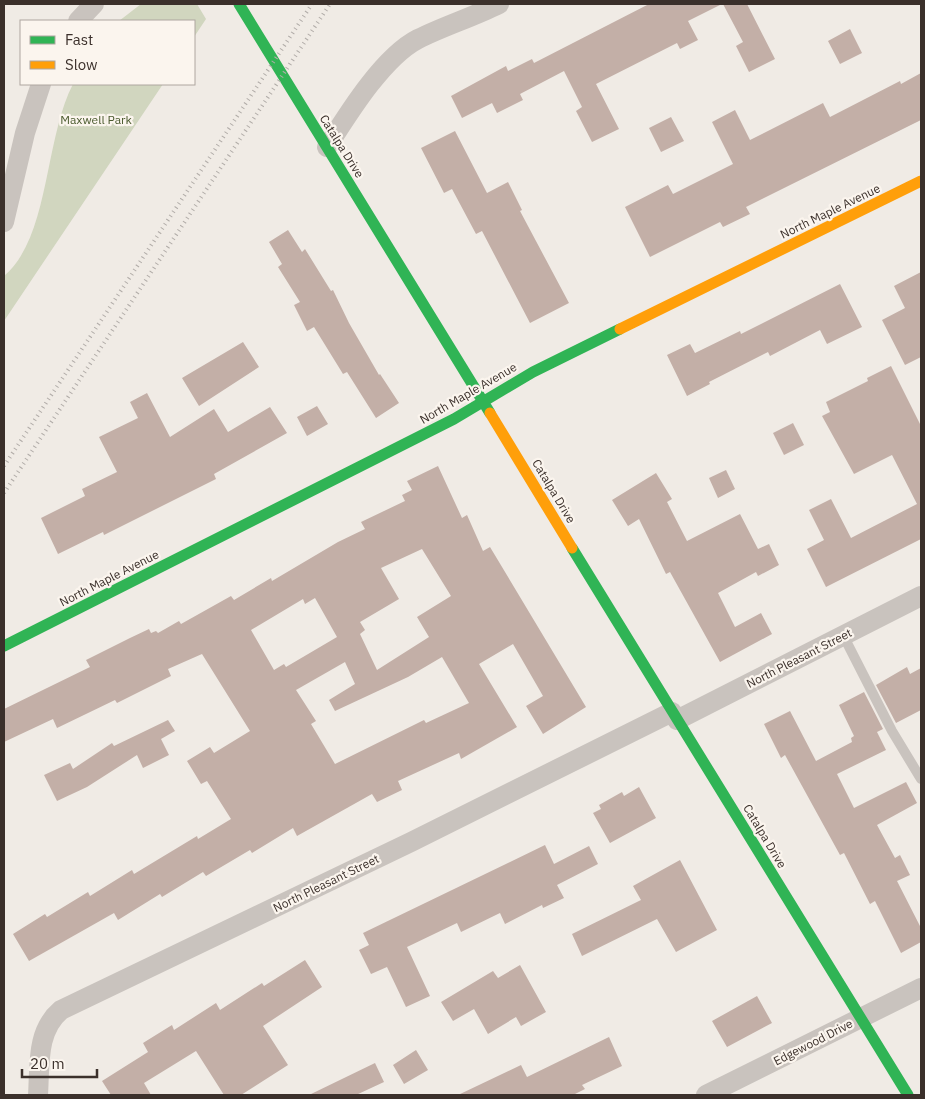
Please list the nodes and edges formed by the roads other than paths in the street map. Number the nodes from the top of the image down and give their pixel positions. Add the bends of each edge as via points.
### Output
1 (94, 4) edge
2 (239, 4) edge
3 (500, 4) edge
4 (79, 20) edge
5 (42, 85) edge
6 (327, 147) junction
7 (921, 181) edge
8 (4, 222) edge
9 (483, 401) junction
10 (921, 596) edge
11 (842, 635) junction
12 (4, 646) edge
13 (674, 716) junction
14 (921, 779) edge
15 (921, 988) edge
16 (860, 1018) junction
17 (38, 1095) edge
18 (706, 1095) edge
19 (908, 1095) edge

1 - 4 street
2 - 6 street, Catalpa Drive
3 - 6 street via 417,40 401,51 380,72
5 - 8 street via 25,132
6 - 9 street, Catalpa Drive
7 - 9 street, North Maple Avenue via 532,372
9 - 12 street, North Maple Avenue via 454,420
9 - 13 street, Catalpa Drive
10 - 11 street, North Pleasant Street
11 - 13 street, North Pleasant Street
11 - 14 lane
13 - 16 street, Catalpa Drive
13 - 17 street, North Pleasant Street via 61,1010 50,1019 42,1038
15 - 16 street, Edgewood Drive
16 - 18 street, Edgewood Drive
16 - 19 street, Catalpa Drive

